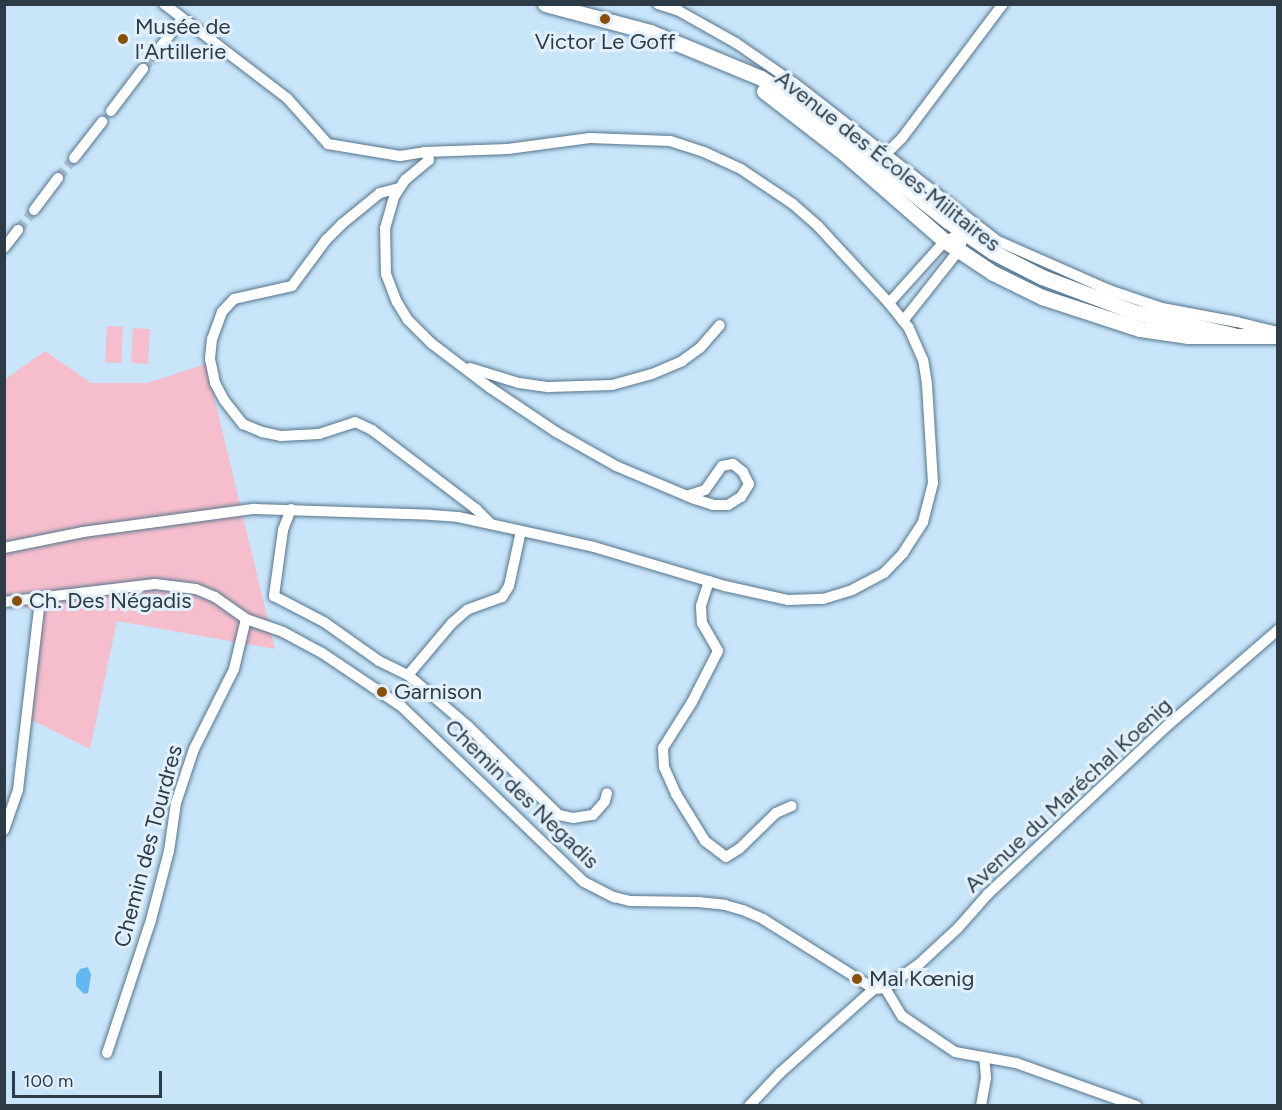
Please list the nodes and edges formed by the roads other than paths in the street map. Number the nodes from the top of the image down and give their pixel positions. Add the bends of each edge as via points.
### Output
1 (164, 4) edge
2 (658, 4) edge
3 (1003, 4) edge
4 (552, 5) edge
5 (182, 19) junction
6 (154, 55) tunnel mouth
7 (726, 63) junction
8 (143, 69) tunnel mouth
9 (111, 111) dead end
10 (102, 122) dead end
11 (425, 152) junction
12 (885, 155) junction
13 (74, 158) tunnel mouth
14 (58, 178) tunnel mouth
15 (399, 188) junction
16 (34, 210) tunnel mouth
17 (18, 230) tunnel mouth
18 (965, 232) junction
19 (945, 241) junction
20 (4, 248) edge
21 (959, 250) junction
22 (889, 303) junction
23 (903, 321) junction
24 (720, 325) dead end
25 (1278, 334) edge
26 (1233, 335) junction
27 (456, 362) junction
28 (687, 496) junction
29 (291, 508) junction
30 (491, 524) junction
31 (521, 531) junction
32 (4, 548) edge
33 (709, 581) junction
34 (40, 598) junction
35 (4, 602) edge
36 (246, 619) junction
37 (1278, 630) edge
38 (408, 675) junction
39 (607, 793) dead end
40 (792, 806) dead end
41 (4, 830) edge
42 (880, 988) junction
43 (107, 1053) dead end
44 (984, 1057) junction
45 (749, 1106) edge
46 (981, 1106) edge
47 (1137, 1106) edge

1 - 5 street
2 - 12 street via 679,11 736,43
3 - 12 street
4 - 7 street, Avenue des Écoles Militaires via 650,32
5 - 6 street
5 - 11 street via 286,98 328,144 400,156
7 - 18 street, Avenue des Écoles Militaires via 761,78 803,105
7 - 19 street, Avenue des Écoles Militaires via 844,153
8 - 9 street
10 - 13 street
11 - 15 street via 429,160
11 - 22 street via 508,149 590,138 670,141 704,152 741,170 793,204 819,226
12 - 25 street via 998,241 1061,270 1162,308
14 - 16 street
15 - 27 street via 385,228 386,274 408,320
15 - 30 street via 380,193 342,224 292,286 234,300 222,312 212,339 210,359 215,383 243,424 262,432 281,436 319,434 355,422 372,430
17 - 20 street
18 - 19 street
18 - 21 street
18 - 26 street, Avenue des Écoles Militaires via 1022,267 1091,297 1134,312
19 - 21 street, Avenue des Écoles Militaires
19 - 22 street
21 - 23 street
21 - 26 street, Avenue des Écoles Militaires via 993,273 1042,297 1092,315 1188,336
22 - 23 street
23 - 33 street via 923,360 933,483 922,522 903,553 884,573 852,590 823,599 788,600
24 - 27 street via 682,361 612,385 549,387 484,374
25 - 26 street, Avenue des Écoles Militaires
27 - 28 street via 556,432 616,466
28 - 28 street via 713,505 728,505 741,497 749,484 733,464 722,466 705,490
29 - 30 street via 431,515
29 - 32 street via 254,508 163,520
29 - 38 street via 283,530 274,596
30 - 31 street
31 - 33 street via 594,547
31 - 38 street via 502,597 467,610
33 - 40 street via 701,606 702,623 718,651 663,748 664,767 705,841 726,856 740,849 776,813
34 - 35 street, Chemin des Negadis
34 - 36 street, Chemin des Negadis via 135,585 176,585 215,597
34 - 41 street via 18,790
36 - 42 street, Chemin des Negadis via 322,653 401,706 584,882 630,901 698,902 743,910
36 - 43 street, Chemin des Tourdres via 234,669 194,749 179,792 151,920
37 - 42 street, Avenue du Maréchal Koenig via 1167,726 917,966
38 - 39 street via 468,726 559,815 593,815
42 - 44 street via 914,1025 955,1052
42 - 45 street, Avenue du Maréchal Koenig via 780,1073
44 - 46 street via 986,1078
44 - 47 street via 1016,1063

